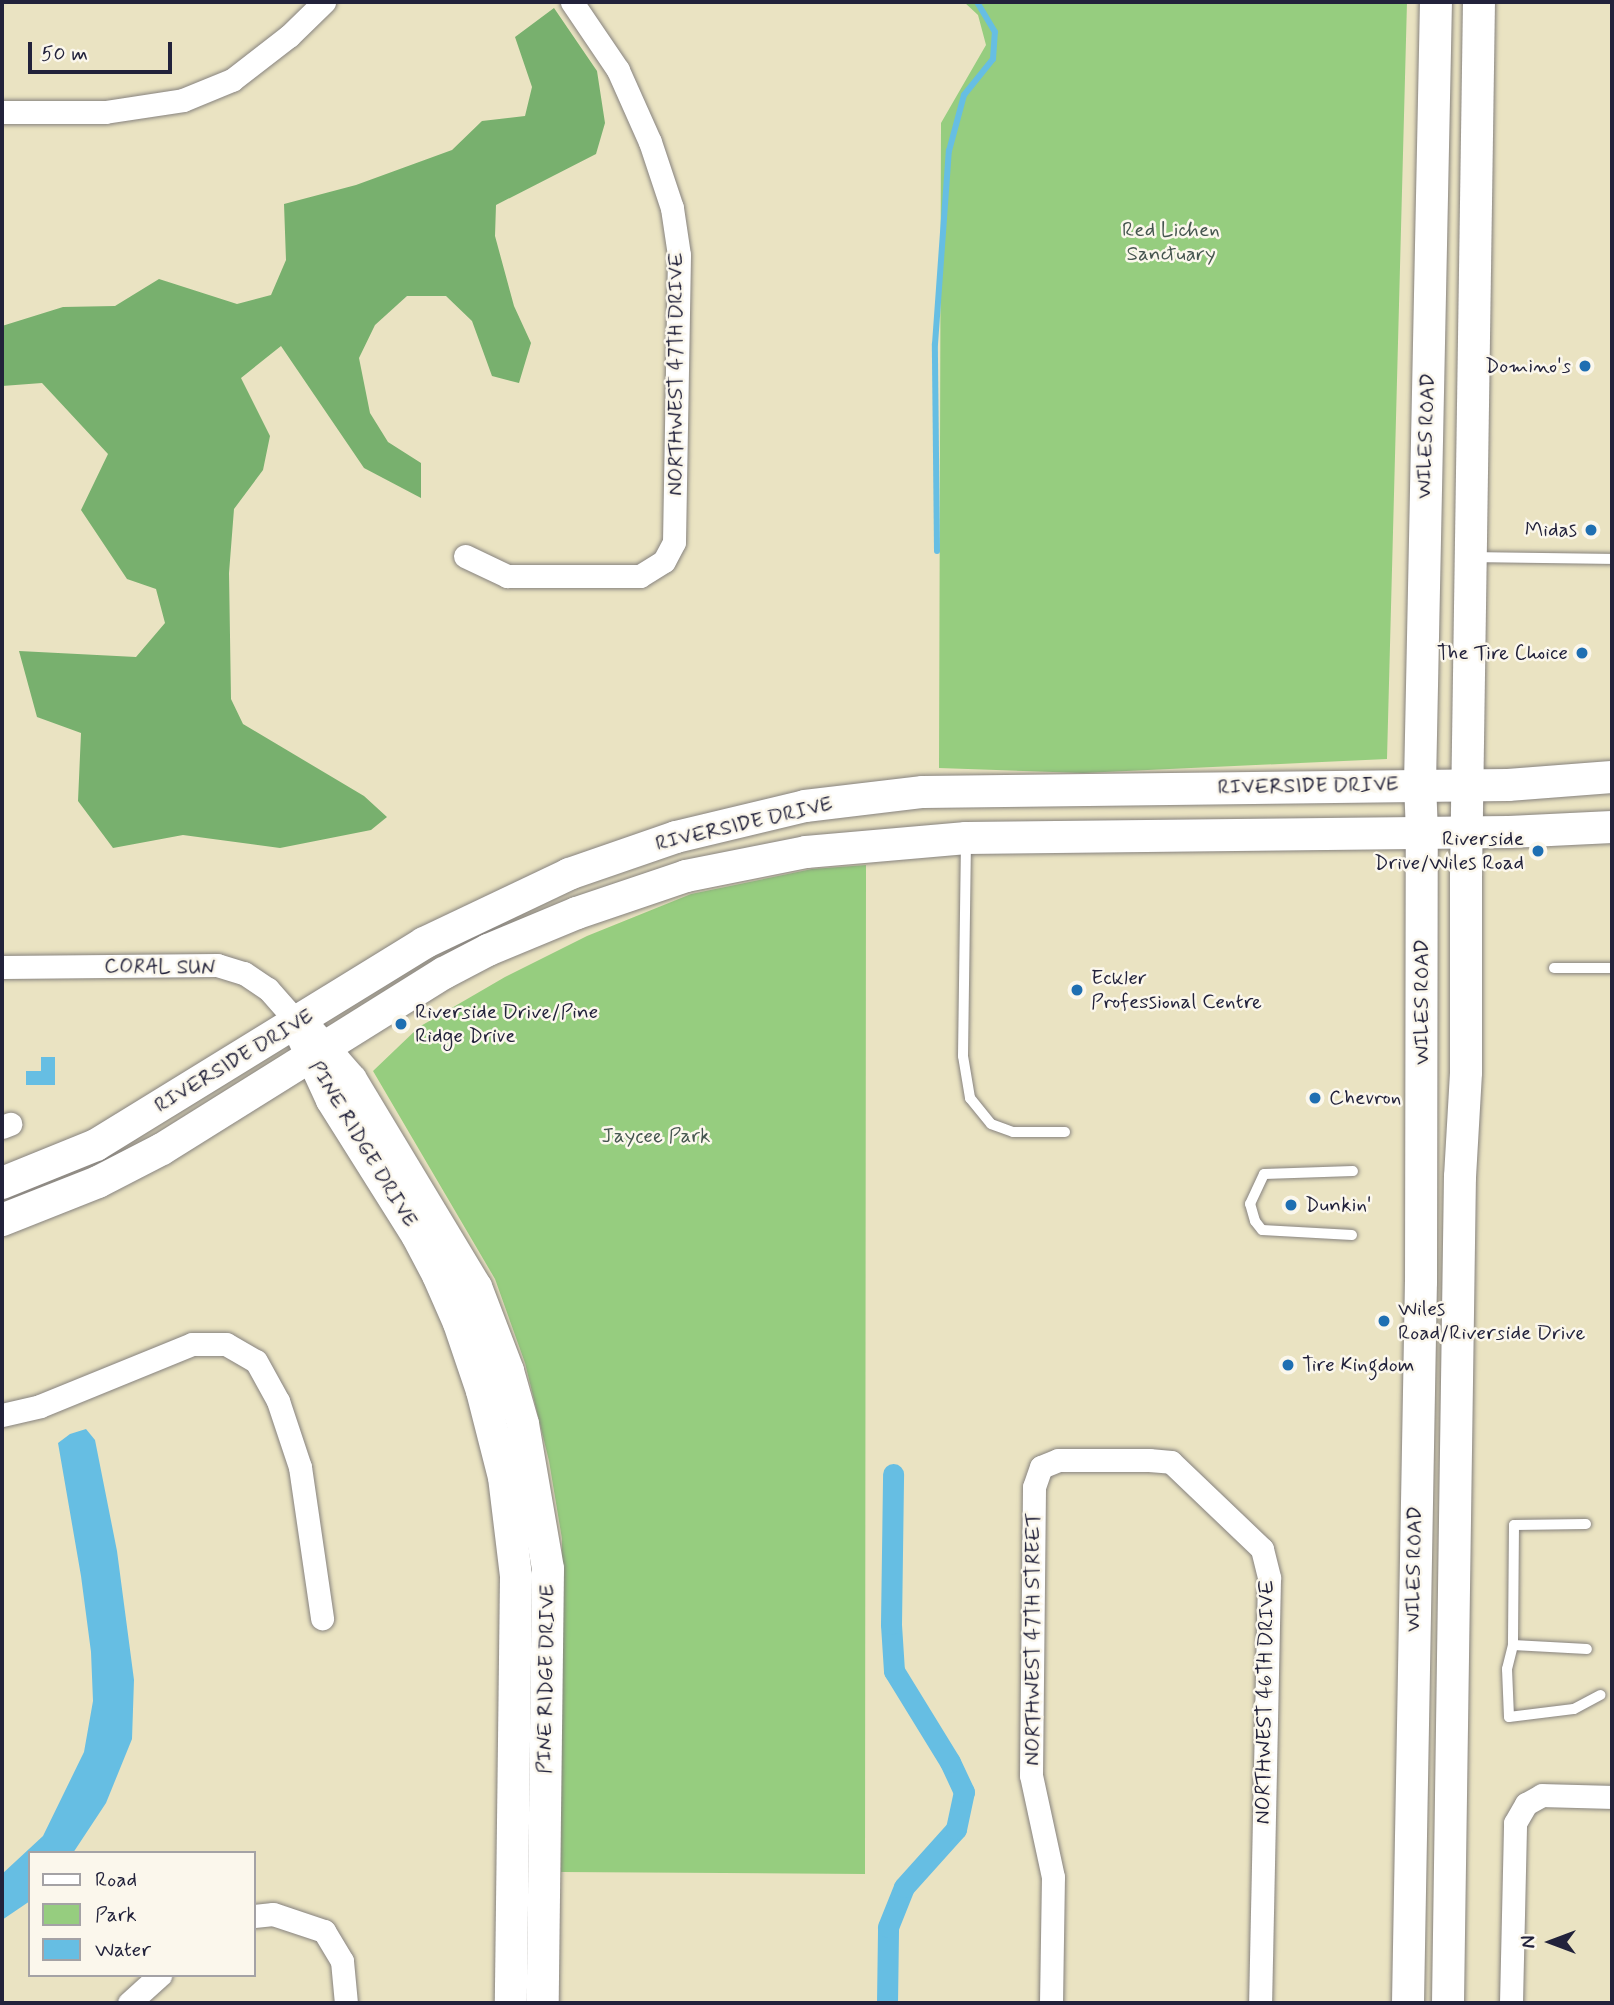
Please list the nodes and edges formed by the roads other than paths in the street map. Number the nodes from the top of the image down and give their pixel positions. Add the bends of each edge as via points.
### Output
1 (324, 2) edge
2 (572, 2) edge
3 (1436, 2) edge
4 (1479, 2) edge
5 (2, 112) edge
6 (465, 556) dead end
7 (1470, 557) junction
8 (1612, 559) edge
9 (1612, 777) edge
10 (1420, 784) junction
11 (1467, 784) junction
12 (1612, 827) edge
13 (1466, 831) junction
14 (1423, 833) junction
15 (966, 838) junction
16 (2, 967) edge
17 (1554, 968) dead end
18 (1612, 968) edge
19 (298, 1023) junction
20 (318, 1053) junction
21 (1065, 1132) dead end
22 (1353, 1171) dead end
23 (2, 1183) edge
24 (2, 1220) edge
25 (1352, 1236) dead end
26 (2, 1415) edge
27 (1149, 1460) joint
28 (1586, 1524) dead end
29 (322, 1618) dead end
30 (1513, 1645) junction
31 (1587, 1649) dead end
32 (1600, 1695) dead end
33 (1612, 1797) edge
34 (256, 1916) edge
35 (158, 1977) edge
36 (129, 2003) edge
37 (346, 2003) edge
38 (511, 2003) edge
39 (543, 2003) edge
40 (1051, 2003) edge
41 (1260, 2003) edge
42 (1408, 2003) edge
43 (1448, 2003) edge
44 (1511, 2003) edge

1 - 5 street via 233,80 183,100 105,112
2 - 6 street, NORTHWEST 47TH DRIVE via 618,70 650,142 672,208 679,255 674,542 664,561 640,576 508,576
3 - 10 street, WILES ROAD
4 - 7 street, WILES ROAD
7 - 8 lane
7 - 11 street, WILES ROAD
9 - 11 street, RIVERSIDE DRIVE
10 - 11 street, RIVERSIDE DRIVE
10 - 14 street, WILES ROAD
10 - 19 street, RIVERSIDE DRIVE via 923,792 805,806 676,837 569,874 425,943
11 - 13 street, WILES ROAD
12 - 13 street, RIVERSIDE DRIVE
13 - 14 street, RIVERSIDE DRIVE
13 - 43 street, WILES ROAD via 1466,1072 1459,1202
14 - 15 street, RIVERSIDE DRIVE
14 - 42 street, WILES ROAD via 1421,1269
15 - 20 street, RIVERSIDE DRIVE via 806,852 686,876 577,913 488,950
15 - 21 lane via 962,1056 970,1098 991,1124 1013,1132
16 - 19 street, CORAL SUN via 217,965 244,973 268,989
17 - 18 lane
19 - 20 street, PINE RIDGE DRIVE
19 - 23 street, RIVERSIDE DRIVE via 96,1145
20 - 24 street, RIVERSIDE DRIVE via 123,1169
20 - 38 street, PINE RIDGE DRIVE via 332,1100 417,1235 459,1322 504,1477 516,1576
20 - 39 street, PINE RIDGE DRIVE via 351,1080 477,1287 523,1424 548,1569
22 - 25 lane via 1264,1174 1250,1204 1262,1230
26 - 29 street via 40,1406 192,1344 226,1344 256,1361 278,1401 300,1467
27 - 40 street, NORTHWEST 47TH STREET via 1058,1460 1041,1467 1034,1487 1031,1775 1054,1877
27 - 41 street, NORTHWEST 46TH DRIVE via 1171,1462 1262,1549 1269,1578
28 - 30 lane via 1514,1525
30 - 31 lane
30 - 32 lane via 1507,1669 1509,1717 1574,1709
33 - 44 street via 1542,1795 1525,1804 1515,1823
34 - 37 street via 273,1914 324,1931 342,1961
35 - 36 street

